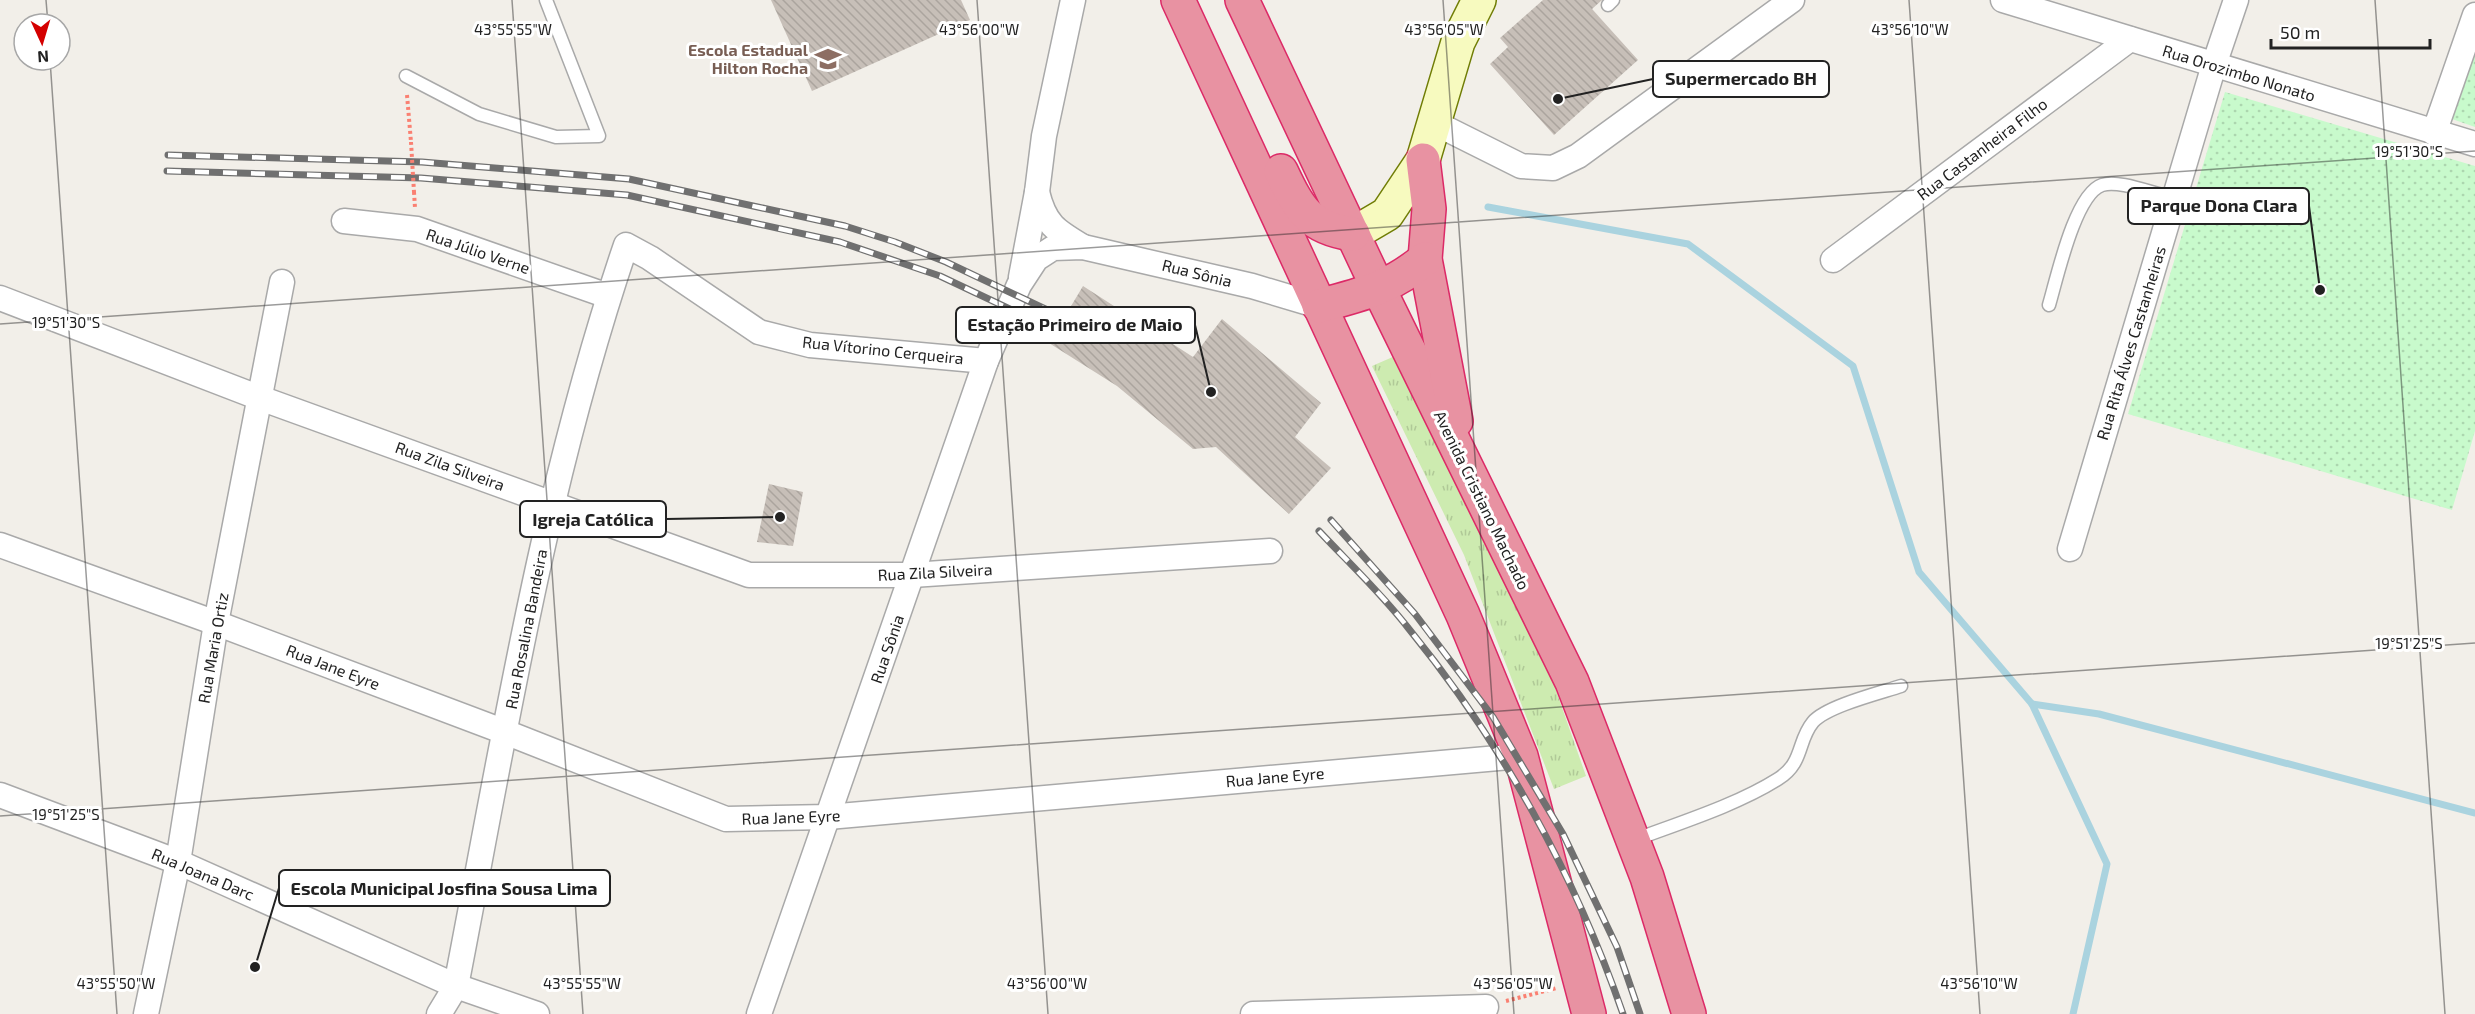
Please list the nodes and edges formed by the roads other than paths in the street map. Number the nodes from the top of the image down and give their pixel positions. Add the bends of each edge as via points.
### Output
1 (546, 0) edge
2 (1073, 0) edge
3 (1178, 0) edge
4 (1188, 0) edge
5 (1242, 0) edge
6 (1479, 0) edge
7 (1792, 0) edge
8 (2003, 0) edge
9 (2236, 0) edge
10 (2475, 15) edge
11 (2130, 39) junction
12 (2214, 65) junction
13 (406, 76) road end
14 (1435, 123) junction
15 (2434, 133) junction
16 (2475, 144) edge
17 (1423, 160) junction
18 (1037, 192) junction
19 (2175, 198) junction
20 (344, 221) dead end
21 (1353, 234) junction
22 (626, 245) joint
23 (1083, 247) junction
24 (1425, 259) junction
25 (1833, 260) dead end
26 (282, 282) dead end
27 (1019, 285) junction
28 (1379, 289) junction
29 (608, 296) junction
30 (0, 298) edge
31 (2049, 305) dead end
32 (1319, 306) junction
33 (986, 361) junction
34 (260, 398) junction
35 (1465, 466) junction
36 (551, 502) junction
37 (0, 544) edge
38 (2070, 549) dead end
39 (1270, 551) dead end
40 (912, 575) junction
41 (216, 623) junction
42 (1901, 686) dead end
43 (505, 732) junction
44 (1521, 756) junction
45 (0, 795) edge
46 (828, 817) junction
47 (1633, 841) junction
48 (178, 862) junction
49 (456, 986) junction
50 (1484, 1010) edge
51 (146, 1014) edge
52 (439, 1014) edge
53 (537, 1014) edge
54 (759, 1014) edge
55 (1253, 1014) edge
56 (1589, 1014) edge
57 (1689, 1014) edge

1 - 13 lane via 599,136 556,137 479,114
2 - 18 street, Rua Sônia via 1044,136
3 - 32 highway
4 - 21 highway via 1206,8 1297,205 1315,223
5 - 21 highway, Avenida Cristiano Machado
6 - 14 street via 1458,42
7 - 14 street via 1578,156 1553,168 1521,166
8 - 11 street, Rua Orozimbo Nonato
9 - 12 street, Rua Rita Álves Castanheiras
10 - 15 street
11 - 12 street, Rua Orozimbo Nonato
11 - 25 street, Rua Castanheira Filho
12 - 15 street, Rua Orozimbo Nonato
12 - 19 street, Rua Rita Álves Castanheiras
14 - 17 street
15 - 16 street, Rua Orozimbo Nonato
17 - 21 street via 1387,214
17 - 24 highway via 1429,209
18 - 23 street via 1043,214 1060,234
18 - 27 street, Rua Sônia
19 - 31 lane via 2116,184 2101,185 2090,194 2076,215
19 - 38 street, Rua Rita Álves Castanheiras
20 - 29 street, Rua Júlio Verne via 417,229
21 - 28 highway, Avenida Cristiano Machado
22 - 29 street, Rua Rosalina Bandeira
22 - 33 street, Rua Vítorino Cerqueira via 759,332 810,345
23 - 27 street, Rua Sônia via 1053,248 1036,259
23 - 32 street, Rua Sônia
24 - 28 highway
24 - 35 highway
26 - 34 street, Rua Maria Ortiz
27 - 33 street, Rua Sônia
28 - 32 highway
28 - 35 highway, Avenida Cristiano Machado
29 - 36 street, Rua Rosalina Bandeira
30 - 34 street, Rua Zila Silveira
32 - 44 highway via 1463,615
33 - 40 street, Rua Sônia
34 - 36 street, Rua Zila Silveira
34 - 41 street, Rua Maria Ortiz
35 - 47 highway, Avenida Cristiano Machado via 1572,682
36 - 40 street, Rua Zila Silveira via 749,575
36 - 43 street, Rua Rosalina Bandeira
37 - 41 street, Rua Jane Eyre
39 - 40 street, Rua Zila Silveira
40 - 46 street, Rua Sônia
41 - 43 street, Rua Jane Eyre
41 - 48 street, Rua Maria Ortiz
42 - 47 lane via 1826,712 1812,723 1796,764 1779,779
43 - 46 street, Rua Jane Eyre via 726,819
43 - 49 street, Rua Rosalina Bandeira
44 - 46 street, Rua Jane Eyre
44 - 56 highway
45 - 48 street, Rua Joana Darc
46 - 54 street, Rua Sônia
47 - 57 highway, Avenida Cristiano Machado
48 - 49 street, Rua Joana Darc
48 - 51 street, Rua Maria Ortiz
49 - 52 street, Rua Rosalina Bandeira
49 - 53 street, Rua Joana Darc
50 - 55 street

